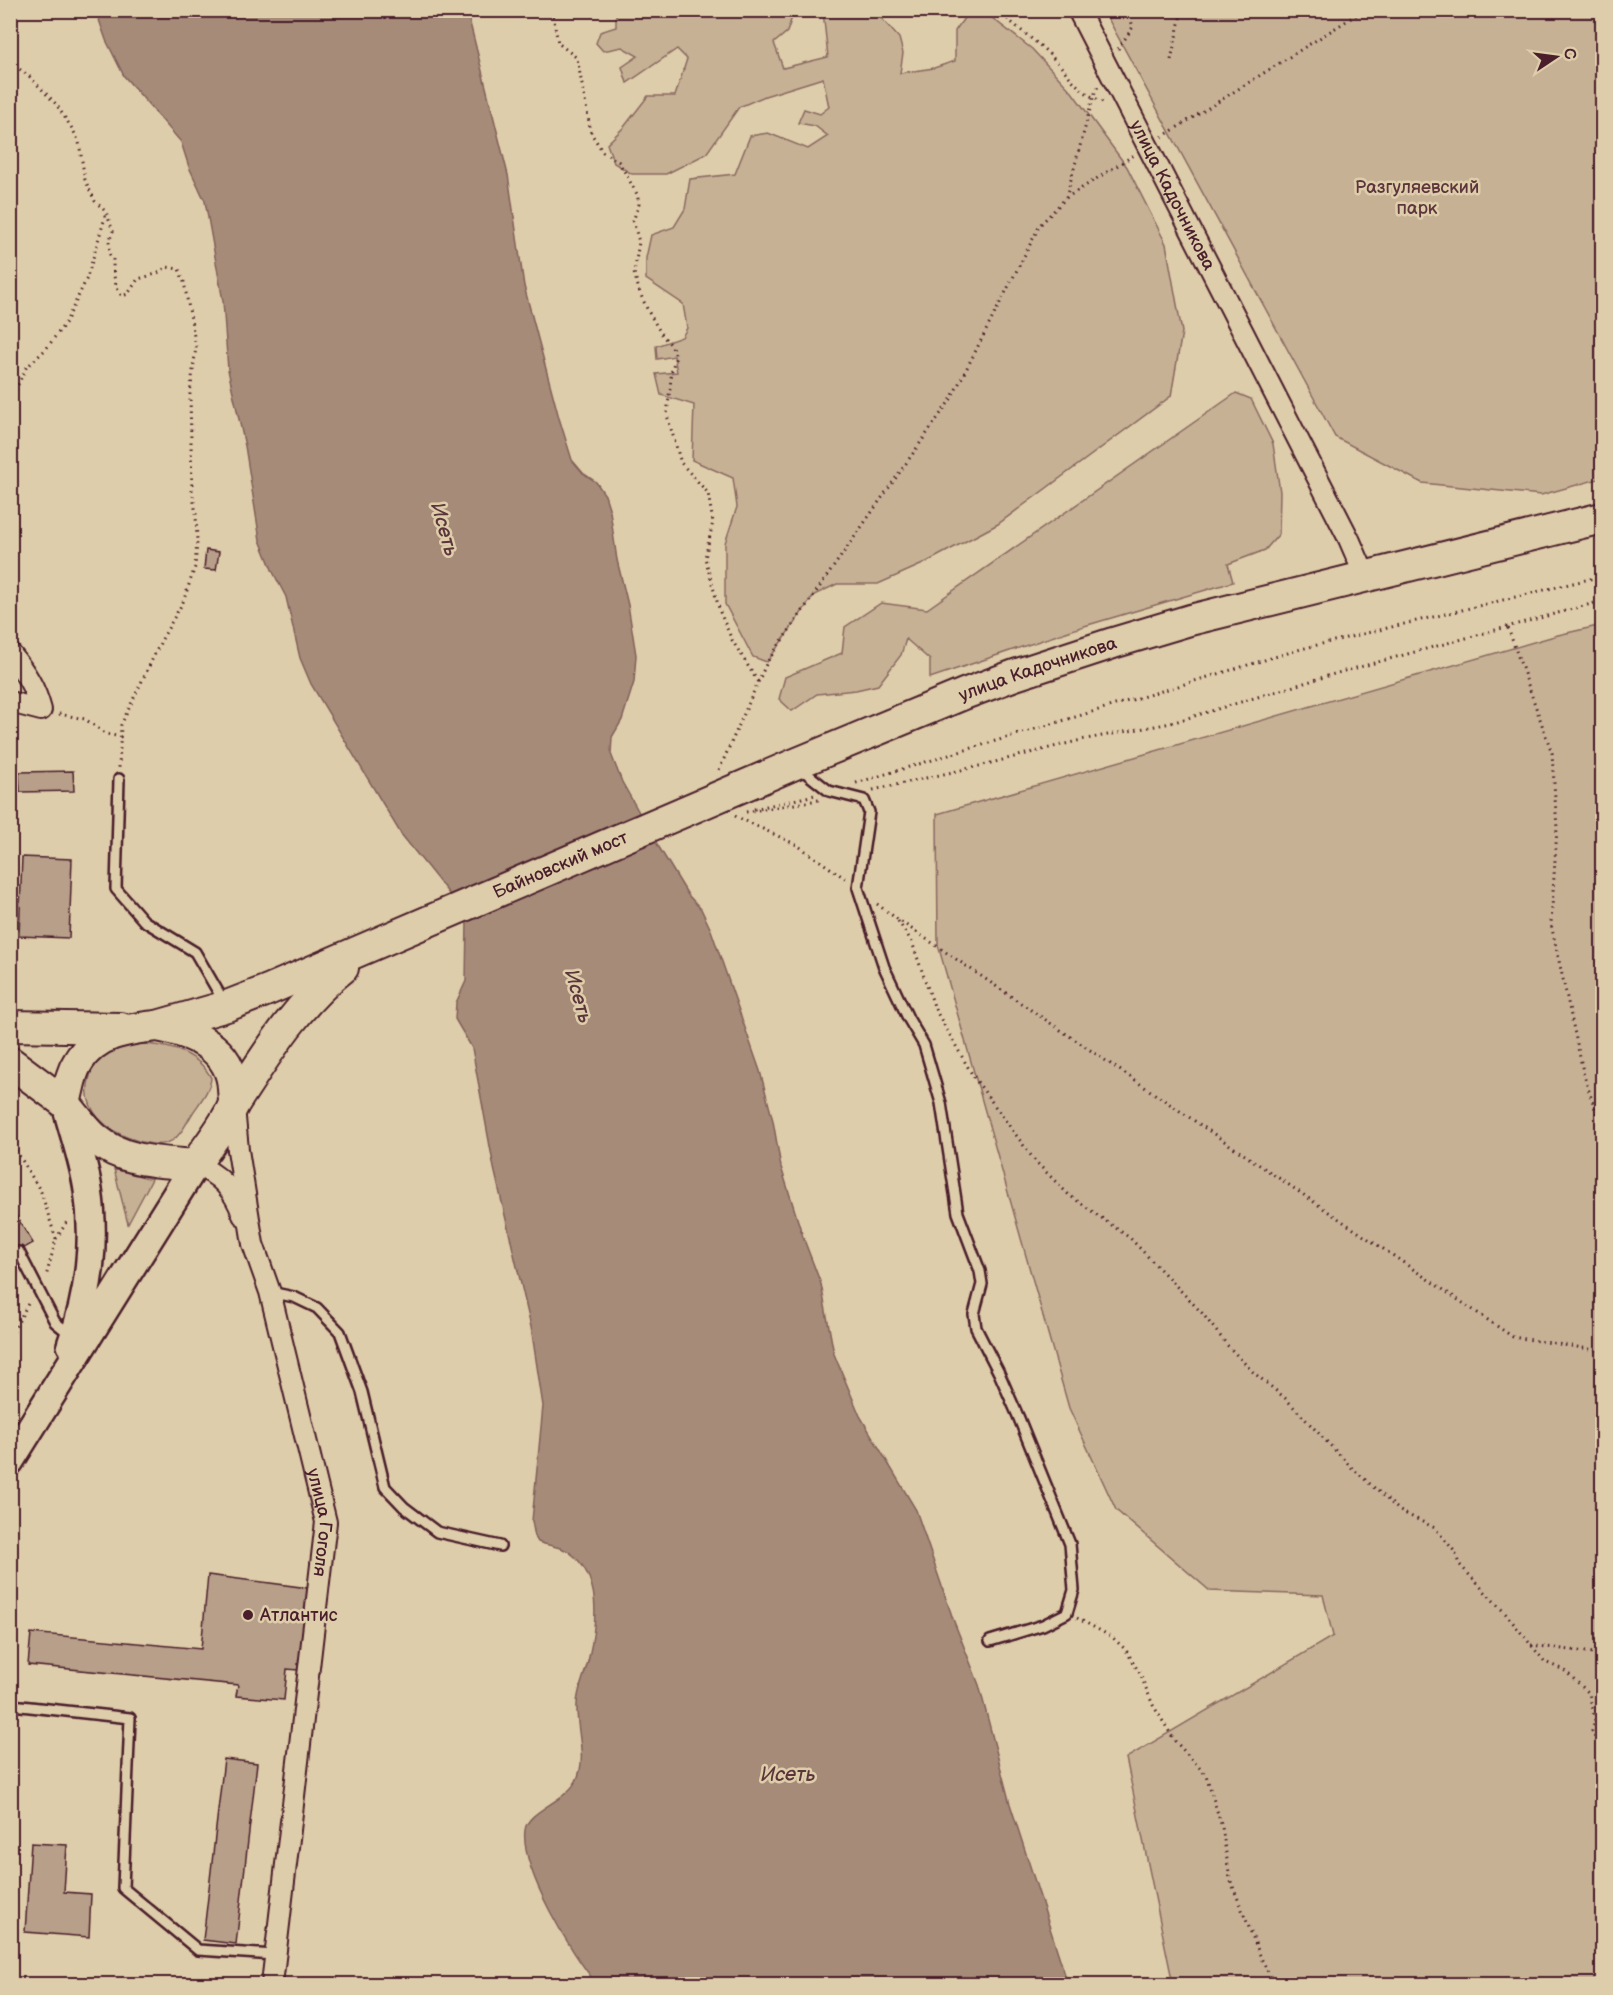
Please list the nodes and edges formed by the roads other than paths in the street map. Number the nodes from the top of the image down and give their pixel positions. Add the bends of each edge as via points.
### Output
1 (1078, 10) edge
2 (1602, 518) edge
3 (1365, 576) junction
4 (10, 653) edge
5 (10, 702) edge
6 (795, 764) junction
7 (119, 779) road end
8 (723, 796) joint
9 (403, 931) junction
10 (227, 1006) junction
11 (10, 1026) edge
12 (144, 1027) junction
13 (10, 1062) edge
14 (65, 1103) junction
15 (234, 1104) junction
16 (195, 1165) junction
17 (253, 1244) junction
18 (19, 1252) dead end
19 (270, 1292) junction
20 (74, 1338) junction
21 (55, 1388) junction
22 (10, 1461) edge
23 (500, 1546) dead end
24 (990, 1641) dead end
25 (10, 1720) edge
26 (275, 1955) junction
27 (272, 1984) edge

1 - 3 street, улица Кадочникова
2 - 3 main road, улица Кадочникова
3 - 6 main road, улица Кадочникова via 1190,620 1064,658 964,694
4 - 5 street via 37,691 41,710
6 - 8 main road, улица Кадочникова
6 - 24 lane via 830,791 864,800 869,812 858,888 884,967 924,1045 941,1103 958,1213 980,1271 976,1328 1014,1405 1070,1544 1074,1590 1067,1614
7 - 10 lane via 116,890 144,921 195,952
8 - 9 main road, Байновский мост
9 - 10 main road
9 - 15 main road via 350,962 306,1002
10 - 12 main road
11 - 12 main road
12 - 14 main road via 100,1039 87,1050 77,1062
12 - 15 main road via 189,1033 212,1047 228,1067
13 - 14 main road
14 - 16 main road via 107,1148 140,1159
14 - 20 main road via 88,1190 91,1239 89,1278
15 - 16 main road
15 - 17 street, улица Гоголя
16 - 17 street via 223,1180 242,1211
16 - 21 main road
17 - 19 street, улица Гоголя
18 - 20 lane via 56,1323
19 - 23 lane via 294,1297 316,1308 340,1332 362,1392 386,1487 392,1494 437,1532
19 - 26 street, улица Гоголя via 326,1522
20 - 21 main road
21 - 22 main road
25 - 26 lane via 12,1705 130,1718 123,1888 198,1950
26 - 27 street, улица Гоголя

